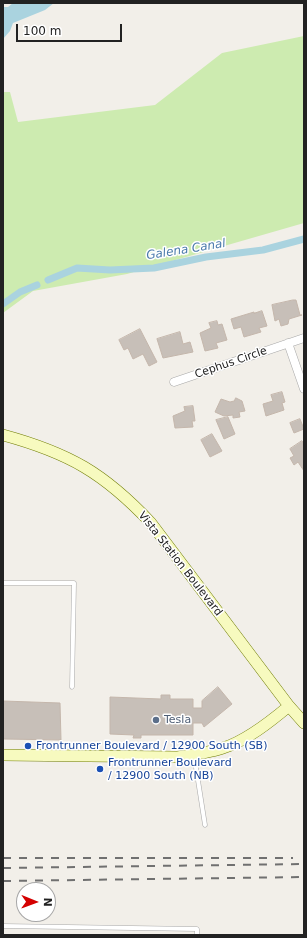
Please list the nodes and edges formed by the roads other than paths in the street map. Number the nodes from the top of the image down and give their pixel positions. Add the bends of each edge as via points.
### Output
1 (304, 338) edge
2 (288, 344) junction
3 (174, 382) dead end
4 (304, 389) edge
5 (3, 435) edge
6 (3, 583) edge
7 (72, 687) dead end
8 (289, 706) junction
9 (304, 723) edge
10 (3, 755) edge
11 (194, 755) junction
12 (205, 825) dead end
13 (3, 926) edge
14 (197, 935) edge

1 - 2 street, Cephus Circle
2 - 3 street, Cephus Circle
2 - 4 street
5 - 8 street, Vista Station Boulevard via 49,449 82,465 106,481 136,507 151,523
6 - 7 lane via 74,583
8 - 9 street, Vista Station Boulevard
8 - 11 street via 247,736 224,748
10 - 11 street
11 - 12 lane
13 - 14 lane via 197,928

